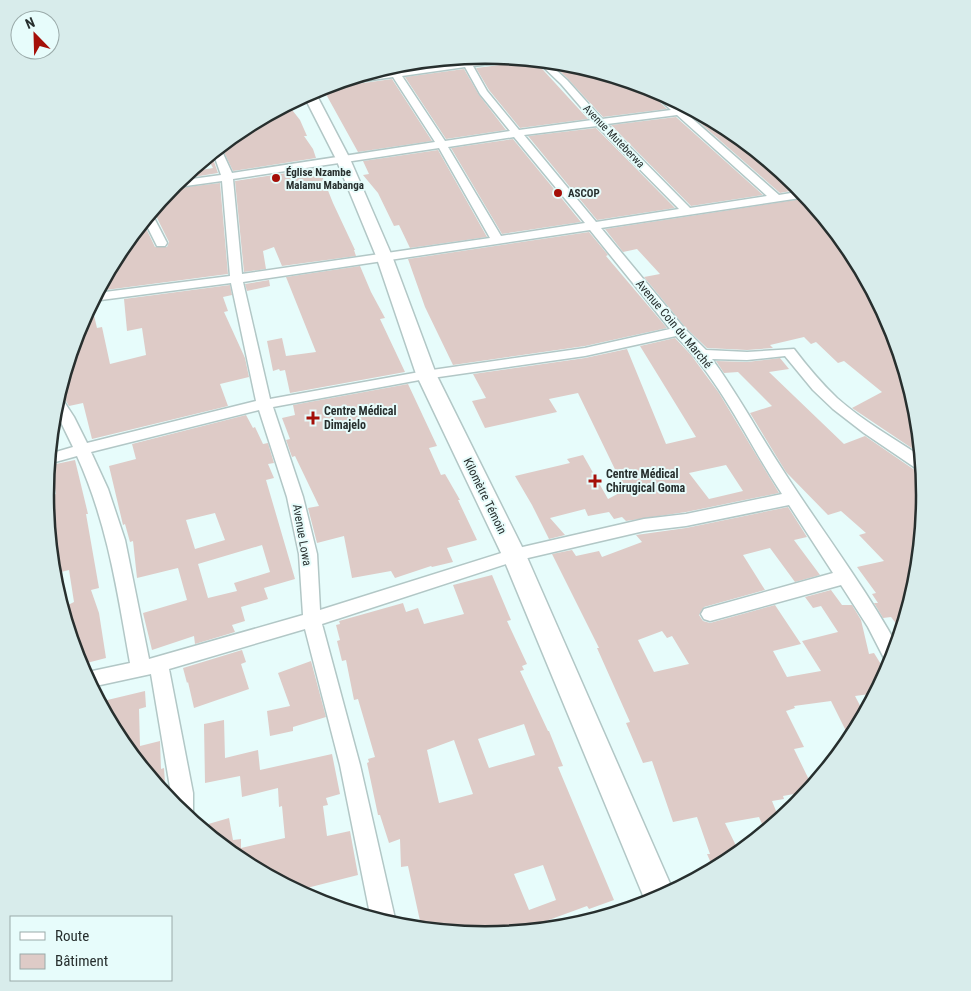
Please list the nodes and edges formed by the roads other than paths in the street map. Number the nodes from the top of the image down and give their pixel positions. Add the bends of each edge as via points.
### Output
1 (468, 65) edge
2 (549, 68) edge
3 (396, 73) edge
4 (313, 100) edge
5 (675, 107) edge
6 (680, 112) junction
7 (600, 123) junction
8 (518, 133) junction
9 (442, 145) junction
10 (220, 156) edge
11 (343, 159) junction
12 (227, 175) junction
13 (189, 182) edge
14 (796, 195) edge
15 (776, 198) junction
16 (688, 211) junction
17 (151, 223) edge
18 (592, 225) junction
19 (497, 240) junction
20 (162, 243) dead end
21 (384, 256) junction
22 (236, 279) junction
23 (103, 296) edge
24 (679, 332) junction
25 (702, 354) junction
26 (426, 374) junction
27 (264, 404) junction
28 (62, 410) edge
29 (81, 450) junction
30 (56, 457) edge
31 (915, 460) edge
32 (793, 498) junction
33 (514, 556) junction
34 (845, 577) junction
35 (710, 614) dead end
36 (312, 620) junction
37 (889, 648) edge
38 (150, 666) junction
39 (95, 678) edge
40 (182, 803) edge
41 (658, 891) edge
42 (382, 915) edge

1 - 8 street, Avenue Coin du Marché via 483,92
2 - 7 street, Avenue Muteberwa
3 - 9 street
4 - 11 main road, Kilomètre Témoin
5 - 6 street
6 - 7 street
6 - 15 street
7 - 8 street
7 - 16 street, Avenue Muteberwa
8 - 9 street
8 - 18 street, Avenue Coin du Marché
9 - 11 street
9 - 19 street
10 - 12 street, Avenue Lowa
11 - 12 street
11 - 21 main road, Kilomètre Témoin
12 - 13 street
12 - 22 street, Avenue Lowa
14 - 15 street
15 - 16 street
16 - 18 street
17 - 20 street
18 - 19 street
18 - 24 street, Avenue Coin du Marché
19 - 21 street
21 - 22 street
21 - 26 main road, Kilomètre Témoin
22 - 23 street
22 - 27 street, Avenue Lowa
24 - 25 street, Avenue Coin du Marché
24 - 26 street via 606,350
25 - 31 street via 746,356 789,352 836,405
25 - 32 street, Avenue Coin du Marché
26 - 27 street
26 - 33 main road, Kilomètre Témoin
27 - 29 street
27 - 36 street, Avenue Lowa via 295,497 308,554
28 - 29 street
29 - 30 street
29 - 38 street via 100,489
32 - 33 street via 686,520 644,525
32 - 34 street, Avenue Coin du Marché
33 - 36 street
33 - 41 main road, Kilomètre Témoin
34 - 35 street
34 - 37 street, Avenue Coin du Marché
36 - 38 street
36 - 42 street, Avenue Lowa via 350,765
38 - 39 street
38 - 40 street

